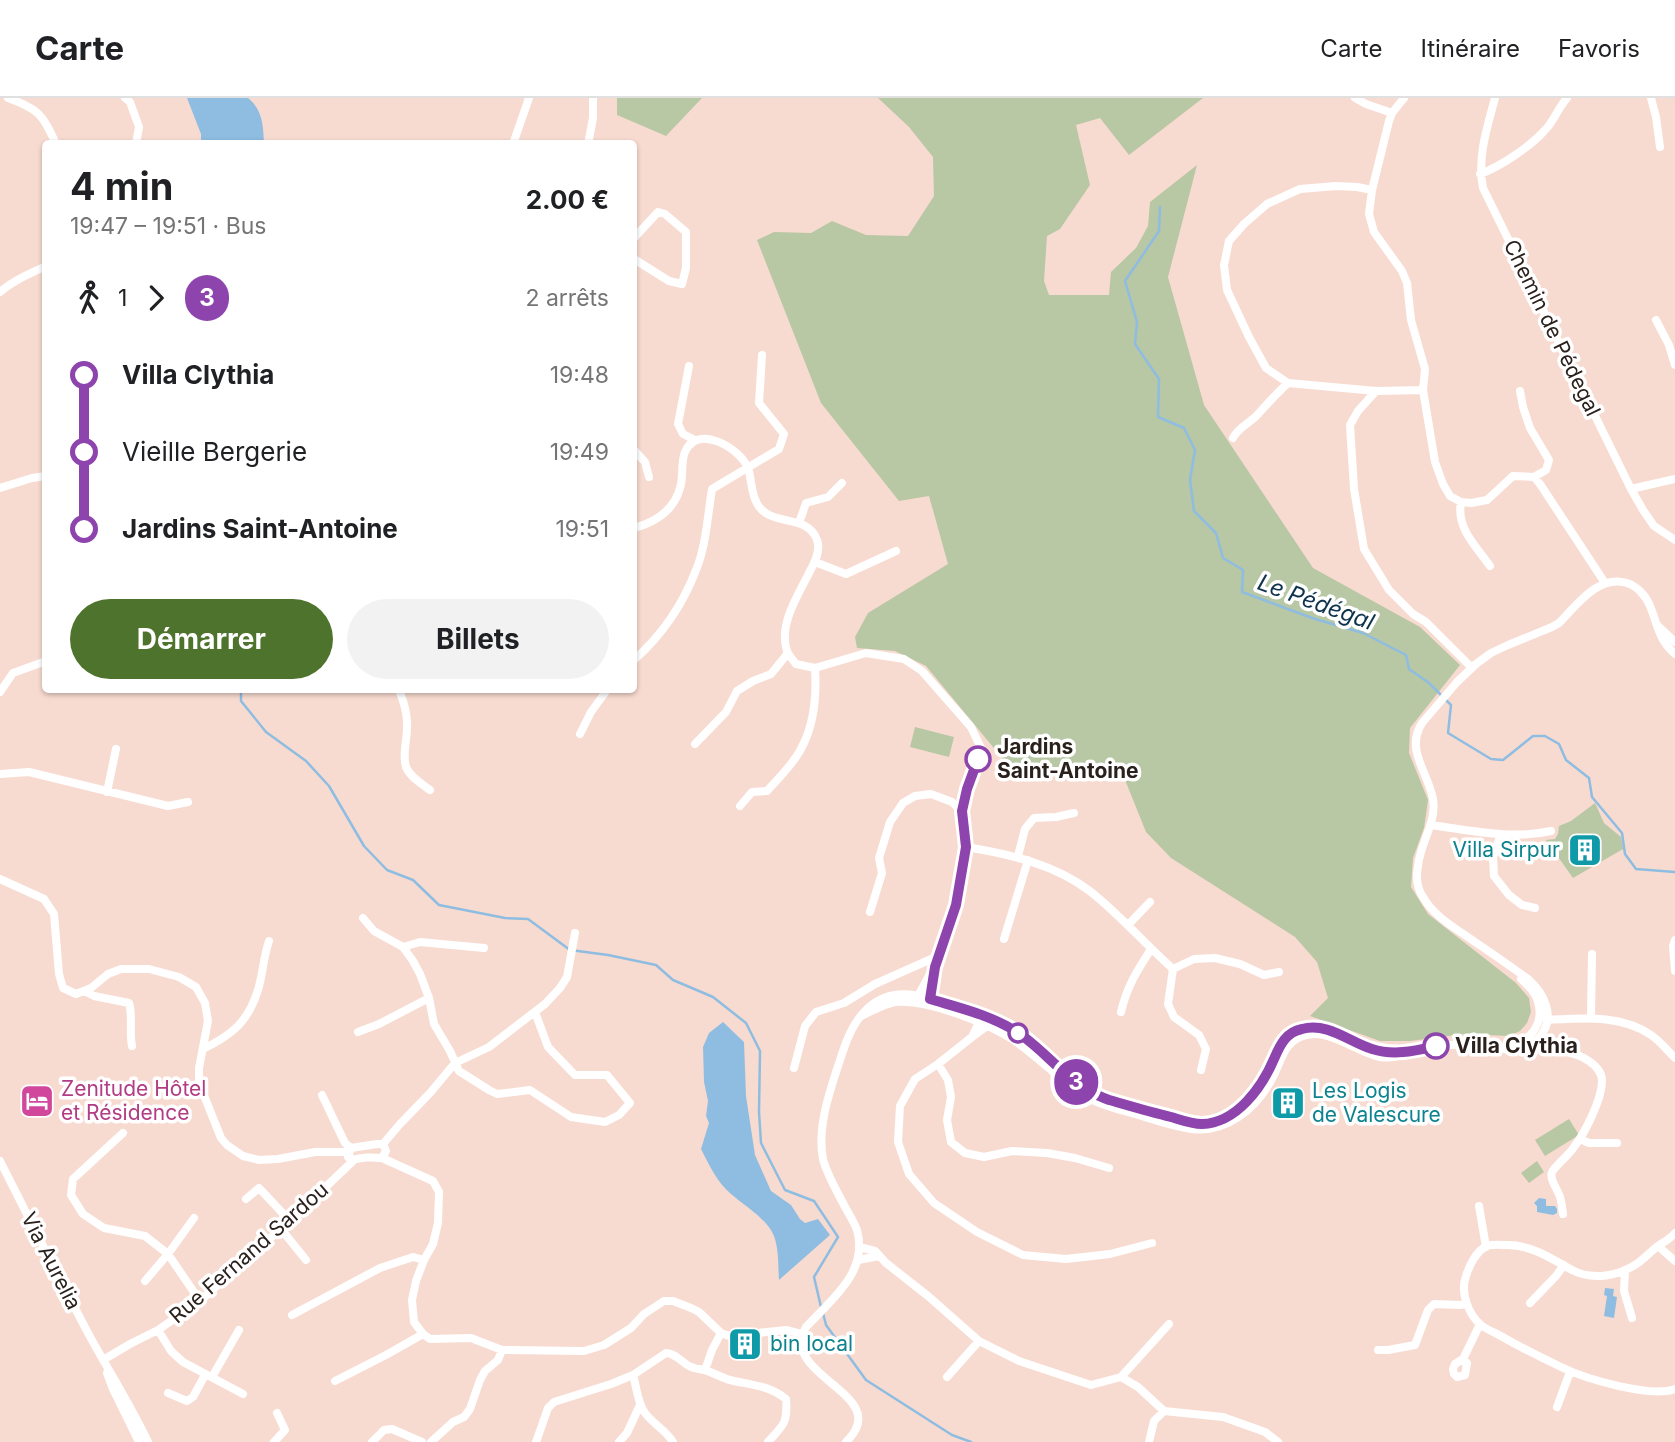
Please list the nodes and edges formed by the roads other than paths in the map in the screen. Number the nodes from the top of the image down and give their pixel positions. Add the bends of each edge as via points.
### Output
1 (8, 98) edge
2 (125, 98) edge
3 (529, 98) edge
4 (593, 98) edge
5 (1355, 98) edge
6 (1404, 98) edge
7 (1495, 98) edge
8 (1567, 98) edge
9 (1651, 98) edge
10 (1392, 113) junction
11 (55, 140) edge
12 (137, 140) edge
13 (514, 140) edge
14 (589, 140) edge
15 (1660, 147) dead end
16 (1480, 174) junction
17 (1371, 190) junction
18 (637, 235) edge
19 (637, 261) edge
20 (42, 268) edge
21 (0, 292) edge
22 (1656, 320) dead end
23 (762, 355) dead end
24 (1675, 365) edge
25 (689, 366) dead end
26 (1288, 383) junction
27 (1423, 390) junction
28 (1376, 391) junction
29 (1520, 391) dead end
30 (1233, 438) dead end
31 (695, 440) junction
32 (637, 453) edge
33 (748, 467) junction
34 (42, 477) edge
35 (649, 477) dead end
36 (1534, 477) junction
37 (1675, 479) edge
38 (842, 484) dead end
39 (0, 488) edge
40 (1631, 489) junction
41 (1461, 502) junction
42 (799, 523) junction
43 (637, 527) edge
44 (1675, 540) edge
45 (896, 551) dead end
46 (815, 562) junction
47 (1490, 566) dead end
48 (1605, 583) junction
49 (1657, 625) junction
50 (1675, 642) edge
51 (788, 653) junction
52 (1675, 654) edge
53 (637, 657) edge
54 (42, 662) edge
55 (1471, 667) junction
56 (815, 668) junction
57 (0, 692) edge
58 (400, 693) edge
59 (605, 693) edge
60 (580, 734) dead end
61 (695, 744) dead end
62 (116, 748) dead end
63 (0, 774) edge
64 (430, 790) dead end
65 (107, 792) junction
66 (188, 802) dead end
67 (740, 806) dead end
68 (962, 811) junction
69 (1074, 813) dead end
70 (1430, 825) junction
71 (1550, 831) dead end
72 (1501, 834) junction
73 (966, 847) junction
74 (1018, 856) junction
75 (1028, 860) junction
76 (0, 879) edge
77 (1150, 902) dead end
78 (1535, 908) dead end
79 (870, 912) dead end
80 (363, 918) dead end
81 (1128, 925) junction
82 (575, 933) dead end
83 (1004, 939) dead end
84 (1675, 940) edge
85 (269, 941) dead end
86 (403, 947) junction
87 (484, 948) dead end
88 (1151, 949) junction
89 (1592, 954) dead end
90 (938, 956) junction
91 (1173, 969) junction
92 (1675, 971) edge
93 (1279, 972) dead end
94 (84, 991) junction
95 (429, 998) junction
96 (923, 1001) junction
97 (534, 1012) junction
98 (1121, 1012) dead end
99 (1544, 1016) junction
100 (1591, 1018) junction
101 (983, 1021) junction
102 (358, 1032) dead end
103 (132, 1046) dead end
104 (203, 1049) junction
105 (1566, 1052) dead end
106 (1405, 1053) junction
107 (1675, 1058) edge
108 (455, 1063) junction
109 (938, 1064) junction
110 (794, 1069) dead end
111 (1201, 1070) dead end
112 (321, 1095) dead end
113 (123, 1133) dead end
114 (1580, 1139) junction
115 (1617, 1143) dead end
116 (383, 1144) junction
117 (351, 1153) junction
118 (382, 1158) junction
119 (0, 1161) edge
120 (1109, 1168) dead end
121 (246, 1199) dead end
122 (1479, 1206) dead end
123 (1563, 1214) dead end
124 (194, 1218) dead end
125 (289, 1221) junction
126 (281, 1228) junction
127 (1675, 1233) edge
128 (1152, 1243) dead end
129 (1658, 1246) junction
130 (859, 1247) junction
131 (1486, 1247) junction
132 (169, 1254) junction
133 (879, 1256) junction
134 (306, 1259) dead end
135 (424, 1260) junction
136 (858, 1260) junction
137 (1675, 1261) edge
138 (1564, 1265) junction
139 (1625, 1270) junction
140 (145, 1281) dead end
141 (200, 1301) junction
142 (1466, 1303) junction
143 (1530, 1303) dead end
144 (292, 1315) dead end
145 (1632, 1318) dead end
146 (1169, 1324) dead end
147 (1480, 1324) junction
148 (158, 1330) junction
149 (239, 1330) dead end
150 (804, 1331) junction
151 (721, 1333) junction
152 (423, 1334) junction
153 (978, 1341) junction
154 (502, 1350) junction
155 (1378, 1350) dead end
156 (1463, 1359) dead end
157 (103, 1360) junction
158 (705, 1370) junction
159 (1570, 1372) junction
160 (633, 1375) junction
161 (208, 1376) junction
162 (947, 1377) dead end
163 (1122, 1377) junction
164 (335, 1381) dead end
165 (1674, 1391) edge
166 (168, 1393) dead end
167 (243, 1394) dead end
168 (640, 1405) junction
169 (1557, 1407) dead end
170 (1164, 1411) junction
171 (277, 1413) dead end
172 (139, 1442) edge
173 (148, 1442) edge
174 (274, 1442) edge
175 (372, 1442) edge
176 (422, 1442) edge
177 (431, 1442) edge
178 (536, 1442) edge
179 (619, 1442) edge
180 (673, 1442) edge
181 (768, 1442) edge
182 (846, 1442) edge
183 (1149, 1442) edge
184 (1278, 1442) edge

1 - 11 street via 40,115
2 - 12 street via 139,127
3 - 13 street
4 - 14 street
5 - 10 street
6 - 10 street
7 - 16 street, Chemin de Pédegal
8 - 16 street via 1547,129 1529,145
9 - 15 street
10 - 17 street
16 - 40 street, Chemin de Pédegal
17 - 26 street via 1336,186 1300,189 1267,204 1229,241 1224,265 1227,290 1266,368
17 - 27 street via 1374,232 1407,283 1411,320 1425,369
18 - 19 street via 658,212 686,232 681,284
20 - 21 street
22 - 24 street
23 - 33 street via 759,403 784,434 779,449
25 - 31 street via 678,424 683,434
26 - 28 street
26 - 30 street
27 - 28 street
27 - 41 street via 1435,462 1450,496
28 - 55 street via 1350,425 1364,549 1389,590
29 - 36 street via 1530,428 1549,460 1546,470
31 - 33 street via 706,438 730,447
31 - 43 street via 685,451 681,487 671,506 652,523
32 - 35 street
33 - 42 street via 758,507 774,519
33 - 53 street via 712,488 697,568 664,628
34 - 39 street
36 - 41 street via 1513,476 1487,500
36 - 48 street
37 - 40 street
38 - 42 street via 828,497 806,503
40 - 44 street, Chemin de Pédegal via 1654,526
41 - 47 street via 1462,527
42 - 46 street via 817,541
45 - 46 street via 846,574
46 - 51 street via 787,622
48 - 49 street via 1636,587 1649,603
48 - 55 street via 1559,623 1491,653
49 - 50 street
49 - 52 street
51 - 56 street via 796,664
51 - 61 street via 771,674 737,691 726,712
54 - 57 street via 13,673
55 - 70 street via 1422,723 1415,739 1434,803
56 - 67 street via 812,723 797,756 767,791 752,792
56 - 68 street via 866,653 904,659 922,671 971,727 981,748
58 - 64 street via 407,712 406,768
59 - 60 street
62 - 65 street
63 - 65 street via 29,772
65 - 66 street via 168,806
68 - 73 street
68 - 79 street via 931,794 904,803 890,822
69 - 74 street via 1034,818 1025,829
70 - 72 street
70 - 99 street via 1418,865 1423,898 1446,922 1537,986 1544,997
71 - 72 street via 1531,836
72 - 78 street via 1493,857 1494,876 1522,905
73 - 74 street
73 - 90 street via 956,905
74 - 75 street
75 - 81 street via 1090,891
75 - 83 street
76 - 94 street via 44,899 54,915 63,988 76,994
77 - 81 street
80 - 86 street via 374,932
81 - 88 street
82 - 97 street via 567,977
84 - 92 street
85 - 104 street via 258,990 247,1014 236,1030
86 - 87 street via 420,942
86 - 95 street
88 - 91 street
88 - 98 street via 1133,976
89 - 100 street
90 - 96 street
90 - 110 street via 844,1003 816,1012 805,1026
91 - 93 street via 1194,958 1215,958 1265,975
91 - 111 street via 1168,1004 1174,1017 1199,1035 1206,1049
94 - 103 street via 129,1003
94 - 104 street via 121,969 179,976 195,987 205,1003 208,1021
95 - 102 street
95 - 108 street via 434,1024
96 - 101 street
96 - 130 street via 893,1002 861,1016 843,1050 827,1104 821,1141 826,1167 856,1228
97 - 108 street via 489,1046
97 - 108 street via 548,1047 575,1075 607,1075 615,1083 630,1103 620,1115 606,1122 571,1117 530,1090 498,1094 459,1071
99 - 100 street
99 - 106 street via 1541,1034 1524,1048 1436,1046
100 - 107 street via 1635,1026
101 - 106 street via 1013,1030 1091,1092 1194,1124 1222,1120 1244,1104 1282,1043 1302,1028 1333,1031 1373,1049
101 - 106 street via 1092,1100 1201,1130 1227,1125 1247,1109 1269,1083 1288,1046 1304,1035 1331,1037 1384,1057
101 - 109 street via 972,1037
104 - 117 street via 199,1083 221,1138 234,1151 250,1159 268,1160 315,1152
105 - 114 street via 1585,1058 1601,1077 1595,1107
108 - 116 street
109 - 120 street via 951,1097 947,1120 951,1142 965,1153 984,1157 1012,1151 1047,1153
109 - 128 street via 915,1079 900,1106 898,1142 909,1174 934,1203 1023,1255 1066,1259
112 - 117 street
113 - 132 street via 74,1180 71,1195 83,1213 104,1228 145,1236
114 - 115 street
114 - 123 street via 1552,1171
116 - 117 street
116 - 118 street
117 - 118 street
117 - 125 street, Rue Fernand Sardou
118 - 135 street via 433,1181 439,1192 438,1223
119 - 157 street, Via Aurelia
121 - 125 street via 259,1188
122 - 131 street
124 - 132 street
125 - 126 street, Rue Fernand Sardou
126 - 134 street
126 - 141 street, Rue Fernand Sardou
127 - 129 street
129 - 137 street
129 - 139 street
130 - 133 street
130 - 136 street
131 - 138 street via 1517,1245
131 - 142 street via 1469,1265 1464,1282
132 - 140 street
132 - 141 street
133 - 136 street
133 - 153 street
135 - 144 street via 413,1257 380,1268
135 - 152 street via 412,1300 414,1322
136 - 150 street via 847,1283
138 - 139 street via 1592,1276
138 - 143 street
139 - 145 street via 1624,1291
141 - 148 street, Rue Fernand Sardou
142 - 147 street
142 - 155 street via 1434,1304 1415,1345
146 - 163 street
147 - 156 street
147 - 159 street
148 - 157 street, Rue Fernand Sardou
148 - 161 street via 175,1355
149 - 161 street
150 - 151 street
150 - 182 street via 800,1342 807,1362 856,1408 858,1424
151 - 154 street via 699,1312 664,1301 604,1345 584,1351
151 - 158 street
152 - 154 street via 430,1339 471,1338
152 - 164 street
153 - 162 street
153 - 163 street via 1019,1361 1091,1385
154 - 177 street via 485,1371 464,1417
157 - 172 street, Via Aurelia
157 - 173 street, Via Aurelia
158 - 160 street via 689,1367 666,1353
158 - 181 street via 768,1388 786,1399 788,1416
159 - 165 street via 1633,1388
159 - 169 street
160 - 168 street
160 - 178 street via 554,1402
161 - 166 street via 187,1401
161 - 167 street
163 - 170 street
168 - 179 street
168 - 180 street
170 - 183 street via 1154,1421
170 - 184 street via 1223,1417 1265,1432
171 - 174 street via 285,1430
175 - 176 street via 384,1430 392,1429

